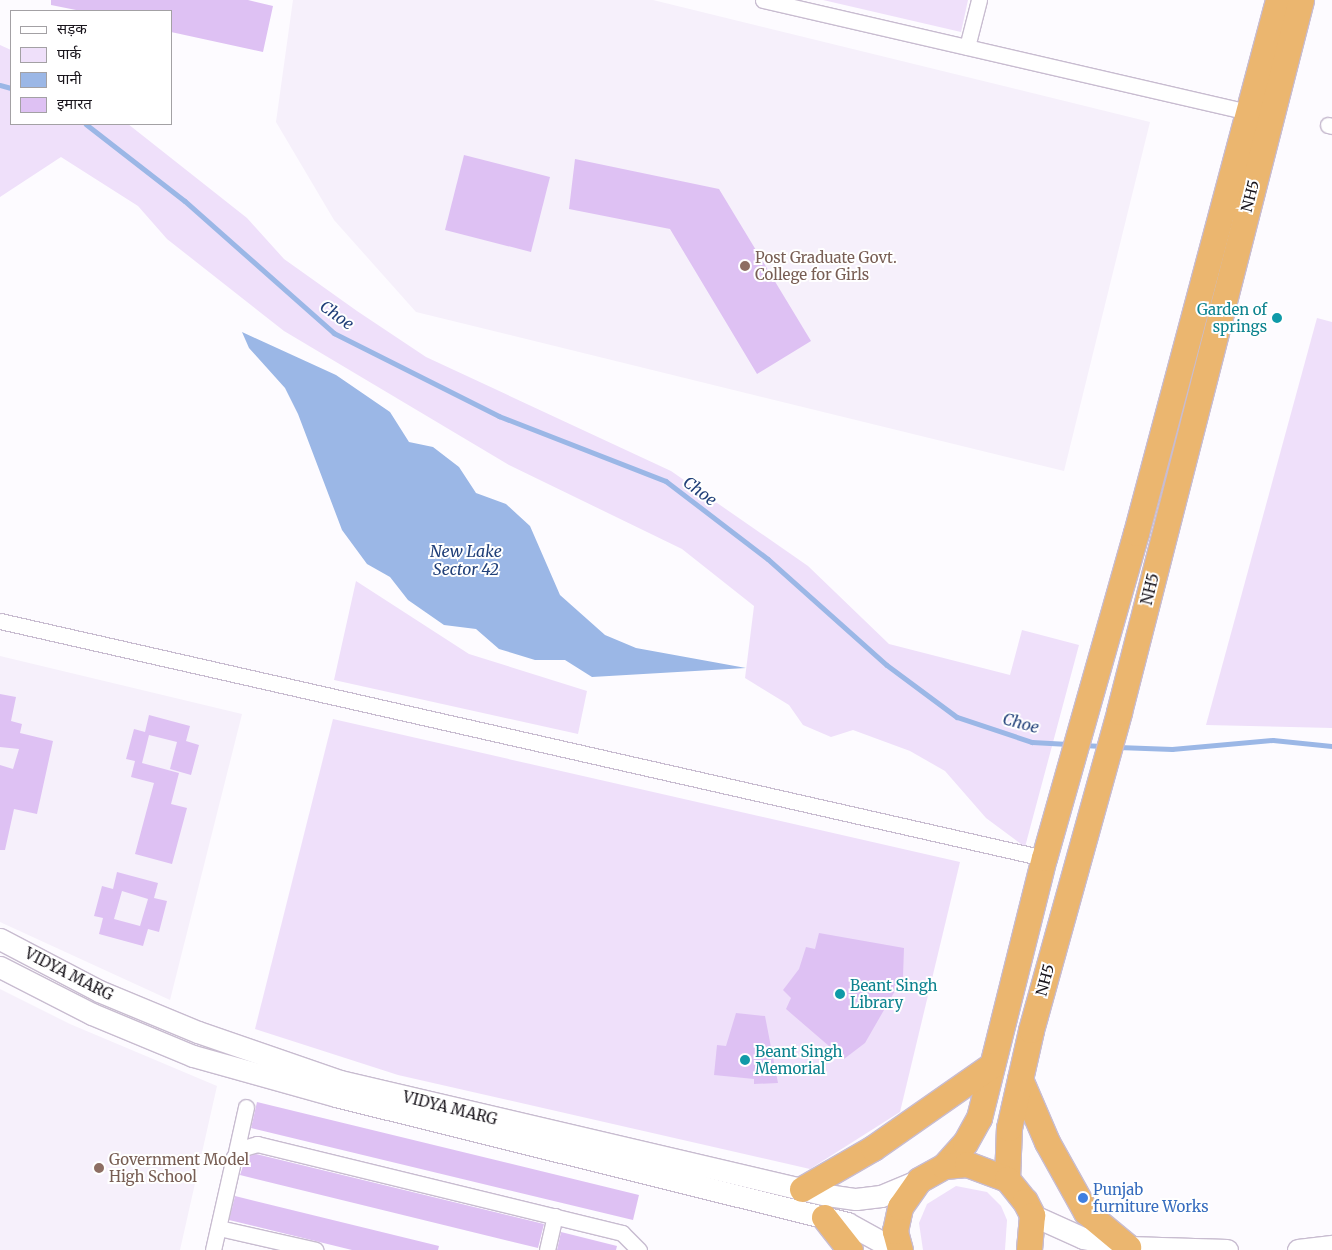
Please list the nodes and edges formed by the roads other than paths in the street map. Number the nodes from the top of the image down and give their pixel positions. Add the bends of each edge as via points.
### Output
1 (763, 0) edge
2 (979, 0) edge
3 (1278, 0) edge
4 (1301, 0) edge
5 (968, 47) junction
6 (1248, 112) junction
7 (0, 621) edge
8 (1044, 858) junction
9 (0, 939) edge
10 (0, 967) edge
11 (992, 1065) junction
12 (1020, 1079) junction
13 (246, 1107) dead end
14 (236, 1152) junction
15 (944, 1166) junction
16 (1007, 1179) junction
17 (919, 1180) junction
18 (802, 1189) junction
19 (1032, 1215) junction
20 (555, 1216) junction
21 (824, 1218) junction
22 (219, 1228) junction
23 (1332, 1246) edge
24 (1128, 1247) junction
25 (213, 1250) edge
26 (314, 1250) edge
27 (547, 1250) edge
28 (639, 1250) edge
29 (850, 1250) edge
30 (896, 1250) edge
31 (900, 1250) edge
32 (1029, 1250) edge
33 (1227, 1250) edge
34 (1298, 1250) edge

1 - 5 street
2 - 5 street
3 - 6 highway, NH5 / NH5
4 - 12 highway, NH5 / NH5 via 1119,712
5 - 6 street
6 - 8 highway, NH5 / NH5 via 1136,533
7 - 8 street
8 - 11 highway, NH5 / NH5
9 - 18 main road, VIDYA MARG via 144,1010 340,1081
10 - 21 main road, VIDYA MARG via 92,1014 193,1056 336,1096
11 - 15 highway, NH5 / NH5 via 979,1118 966,1143
11 - 18 highway via 873,1148
12 - 16 highway, NH5 / NH5 via 1009,1128
12 - 24 highway via 1047,1142 1086,1212
13 - 14 street
14 - 20 street via 250,1144 266,1144
14 - 22 street
15 - 16 highway, NH5 via 967,1164
15 - 17 highway, NH5
16 - 19 highway
17 - 18 main road, VIDYA MARG via 880,1196 856,1199
17 - 31 highway, NH5 via 900,1207 895,1231
19 - 24 main road via 1083,1238
19 - 32 highway
20 - 27 street
20 - 28 street via 622,1233
21 - 29 highway
21 - 30 main road, VIDYA MARG via 847,1223
22 - 25 street
22 - 26 street
23 - 34 main road
24 - 33 main road

